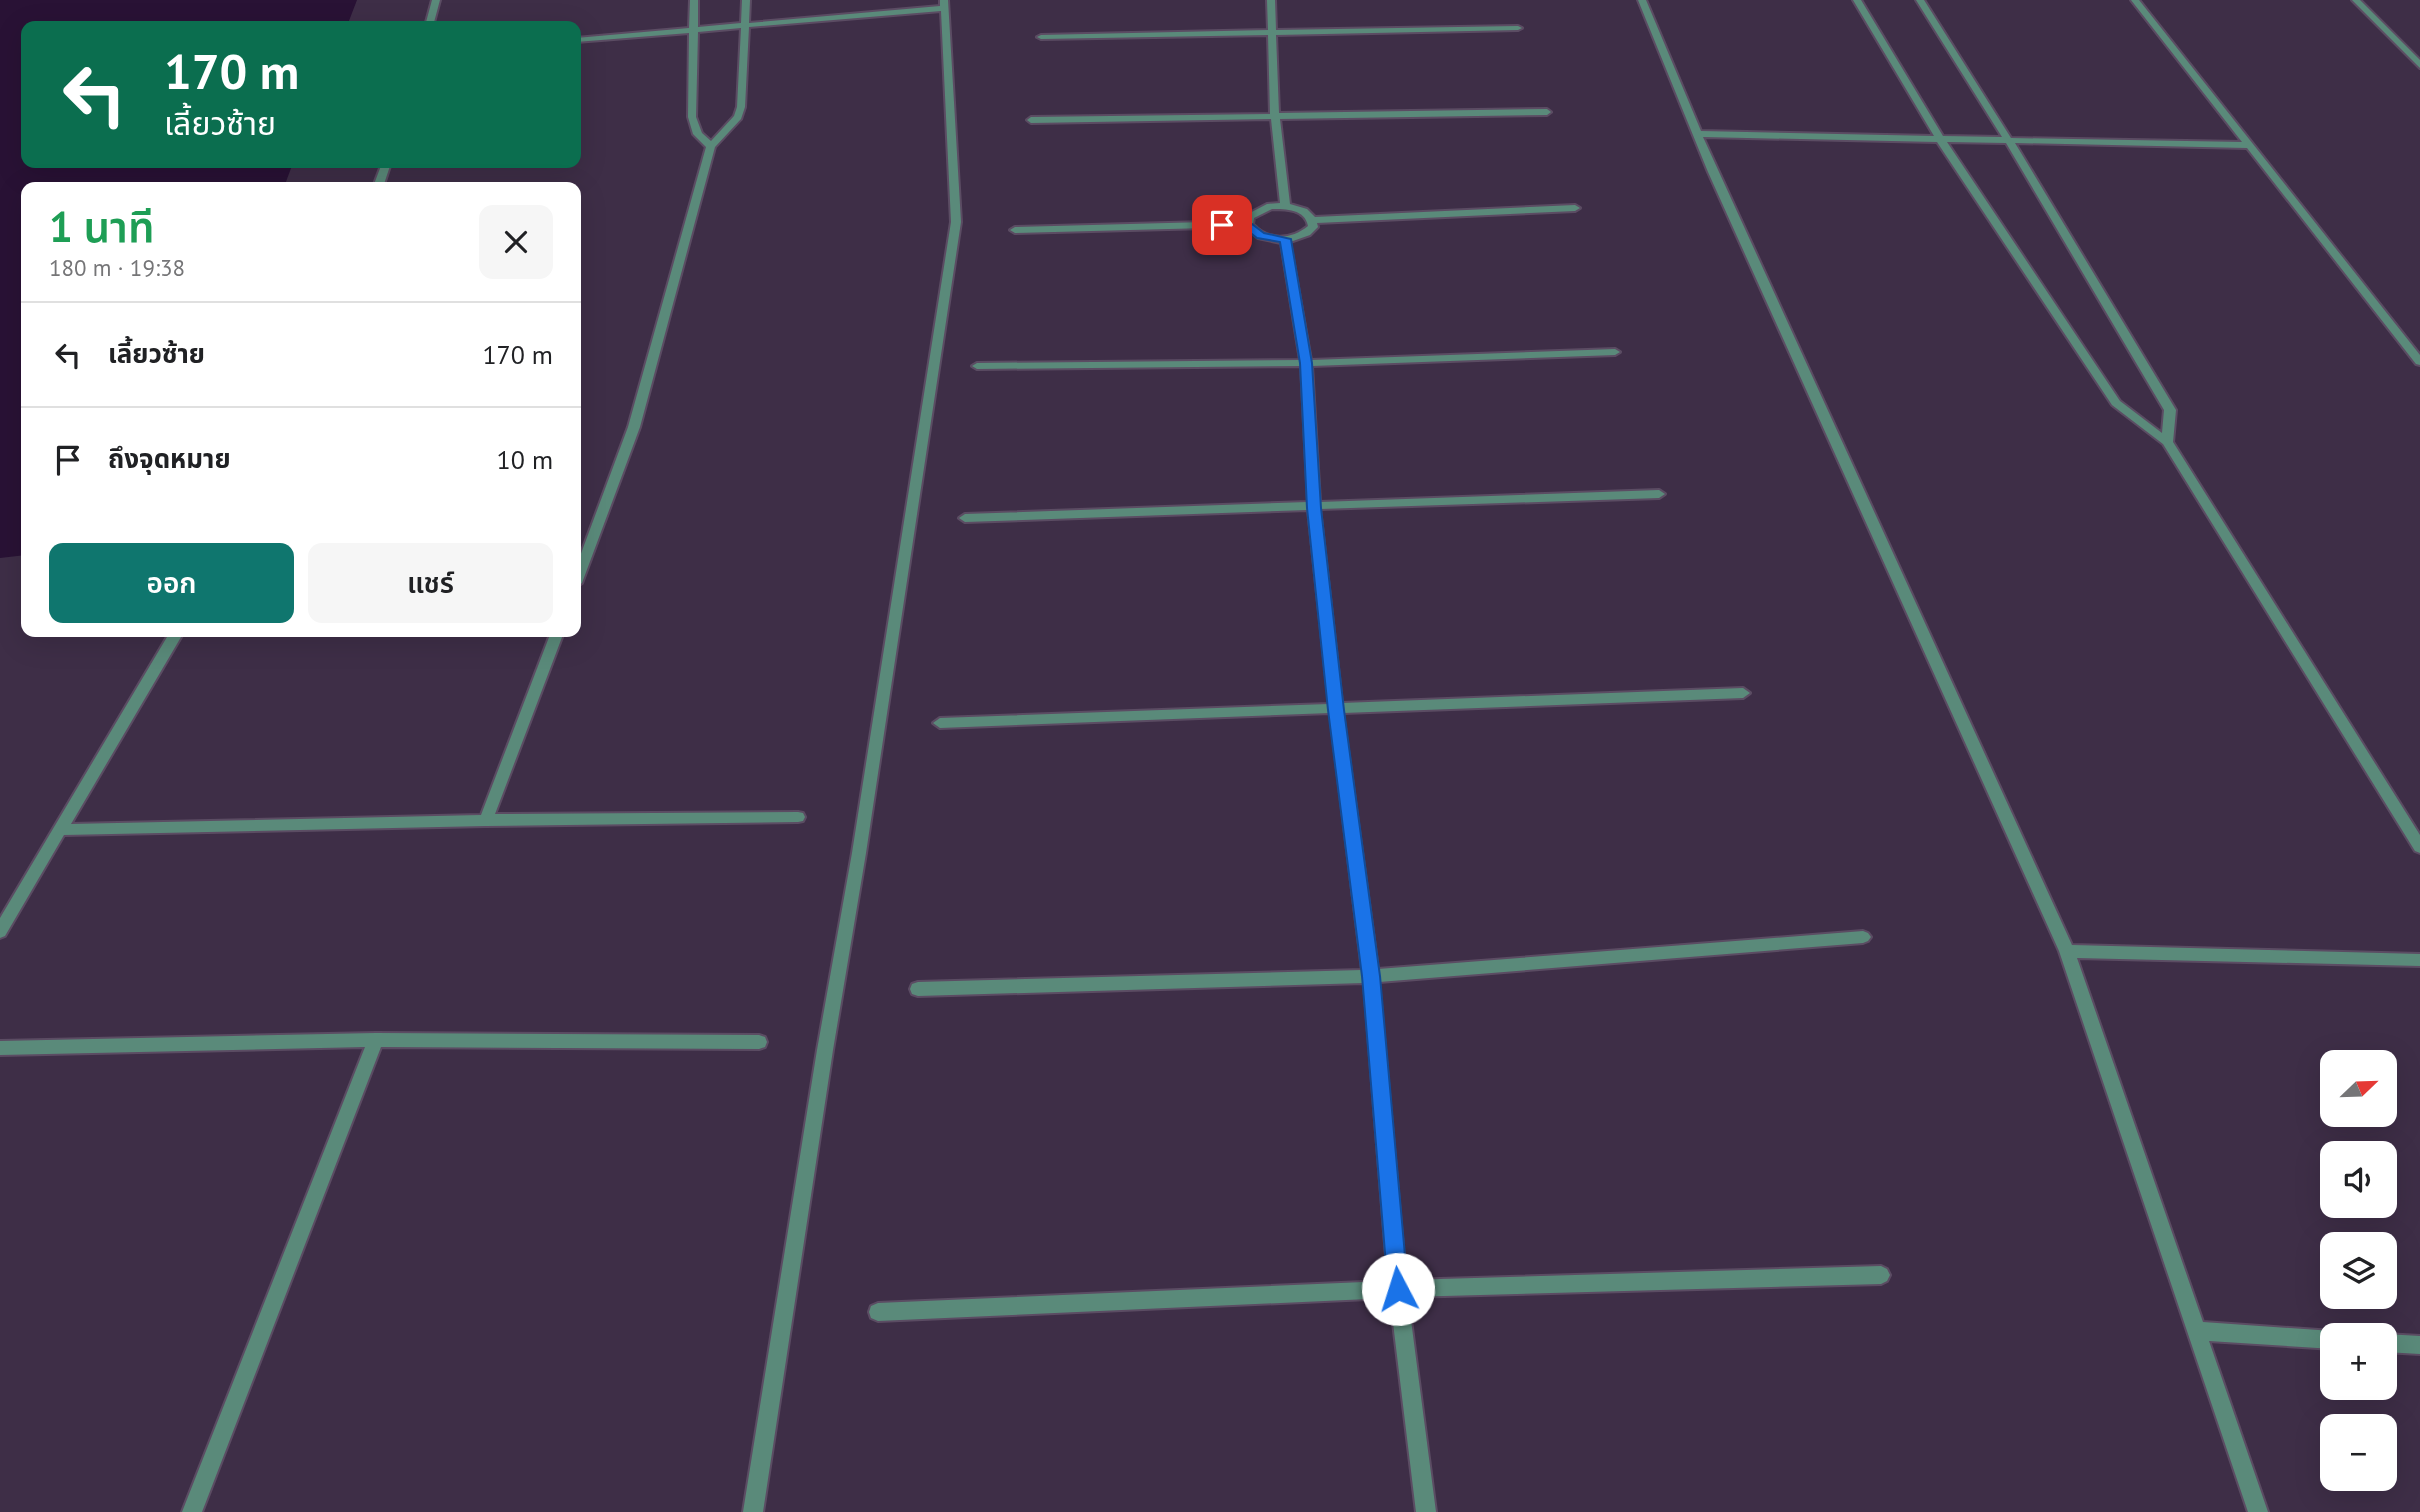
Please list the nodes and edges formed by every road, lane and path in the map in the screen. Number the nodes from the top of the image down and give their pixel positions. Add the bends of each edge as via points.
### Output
1 (436, 0) edge
2 (694, 0) edge
3 (746, 0) edge
4 (1271, 0) edge
5 (1642, 0) edge
6 (1857, 0) edge
7 (1920, 0) edge
8 (2135, 0) edge
9 (2356, 0) edge
10 (945, 4) edge
11 (430, 21) edge
12 (747, 24) junction
13 (695, 28) junction
14 (1518, 28) dead end
15 (1274, 33) junction
16 (1041, 37) dead end
17 (581, 39) edge
18 (2420, 65) edge
19 (1547, 112) dead end
20 (1275, 117) junction
21 (1031, 120) dead end
22 (1697, 134) junction
23 (1941, 140) junction
24 (2008, 141) junction
25 (2249, 145) junction
26 (711, 146) junction
27 (1285, 206) junction
28 (1575, 208) dead end
29 (1313, 220) junction
30 (1248, 224) junction
31 (1015, 230) dead end
32 (1285, 239) junction
33 (1615, 352) dead end
34 (2420, 362) edge
35 (1306, 363) junction
36 (977, 366) dead end
37 (2168, 442) junction
38 (1659, 494) dead end
39 (1314, 508) junction
40 (965, 518) dead end
41 (581, 570) edge
42 (174, 637) edge
43 (555, 637) edge
44 (1743, 693) dead end
45 (1336, 710) junction
46 (940, 723) dead end
47 (798, 817) dead end
48 (486, 820) junction
49 (60, 830) junction
50 (2420, 847) edge
51 (0, 932) edge
52 (1863, 937) dead end
53 (2067, 951) junction
54 (2420, 960) edge
55 (1371, 976) junction
56 (918, 989) dead end
57 (376, 1040) junction
58 (759, 1042) dead end
59 (0, 1048) edge
60 (1881, 1275) dead end
61 (1398, 1289) junction
62 (878, 1312) dead end
63 (2196, 1331) junction
64 (2320, 1339) edge
65 (2397, 1344) edge
66 (2420, 1345) edge
67 (192, 1512) edge
68 (753, 1512) edge
69 (1426, 1512) edge
70 (2258, 1512) edge

1 - 11 street
2 - 13 street
3 - 12 street
4 - 15 street
5 - 22 street
6 - 23 street
7 - 24 street
8 - 25 street
9 - 18 street
10 - 12 street
10 - 68 street via 956,222
12 - 13 street
12 - 26 street via 741,107 738,117
13 - 17 street
13 - 26 street via 692,117 698,134
14 - 15 street
15 - 16 street
15 - 20 street
19 - 20 street
20 - 21 street
20 - 27 street
22 - 23 street
22 - 53 street
23 - 24 street
23 - 37 street via 2116,403
24 - 25 street
24 - 37 street via 2170,410
25 - 34 street
26 - 41 street via 634,427
27 - 29 street via 1298,208
27 - 30 street via 1257,210
28 - 29 street
29 - 32 street via 1307,233
30 - 31 street
30 - 32 street via 1261,236
32 - 35 street
33 - 35 street
35 - 36 street
35 - 39 street
37 - 50 street
38 - 39 street
39 - 40 street
39 - 45 street
42 - 49 street
43 - 48 street
44 - 45 street
45 - 46 street
45 - 55 street
47 - 48 street
48 - 49 street
49 - 51 street
52 - 55 street
53 - 54 street
53 - 63 street
55 - 56 street
55 - 61 street
57 - 58 street
57 - 59 street
57 - 67 street
60 - 61 street
61 - 62 street
61 - 69 street
63 - 64 street
63 - 70 street
65 - 66 street

